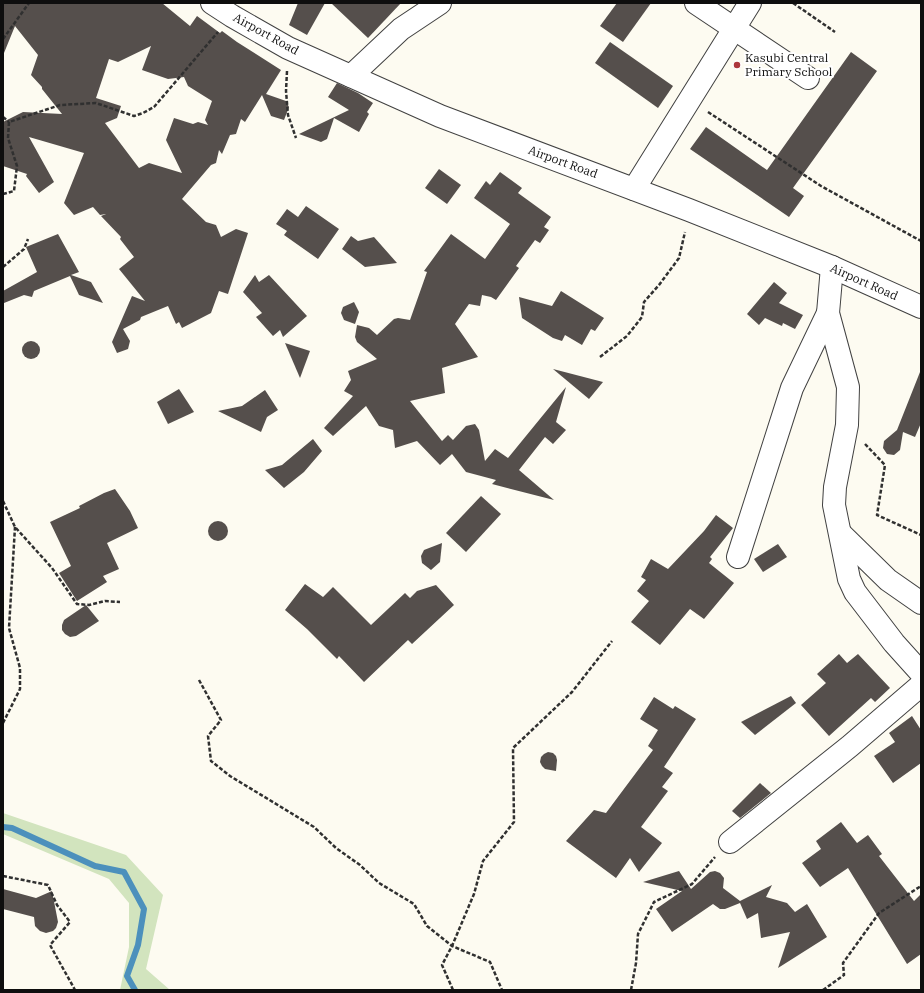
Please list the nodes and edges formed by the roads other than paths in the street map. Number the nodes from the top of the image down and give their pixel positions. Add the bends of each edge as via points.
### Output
1 (212, 3) edge
2 (440, 3) edge
3 (696, 3) edge
4 (750, 3) edge
5 (733, 28) junction
6 (351, 76) junction
7 (808, 78) dead end
8 (634, 189) junction
9 (832, 267) junction
10 (921, 307) edge
11 (828, 313) junction
12 (841, 534) junction
13 (738, 557) dead end
14 (921, 603) edge
15 (921, 673) edge
16 (921, 685) edge
17 (730, 842) road end

1 - 6 street, Airport Road via 288,48
2 - 6 street via 401,29
3 - 5 street
4 - 5 street
5 - 7 street
5 - 8 street
6 - 8 street, Airport Road via 440,116
8 - 9 street, Airport Road
9 - 10 street, Airport Road
9 - 11 street
11 - 12 street via 848,387 847,425 834,505
11 - 13 street via 792,388
12 - 14 street via 888,580
12 - 15 street via 849,579 855,592
16 - 17 street via 850,746

